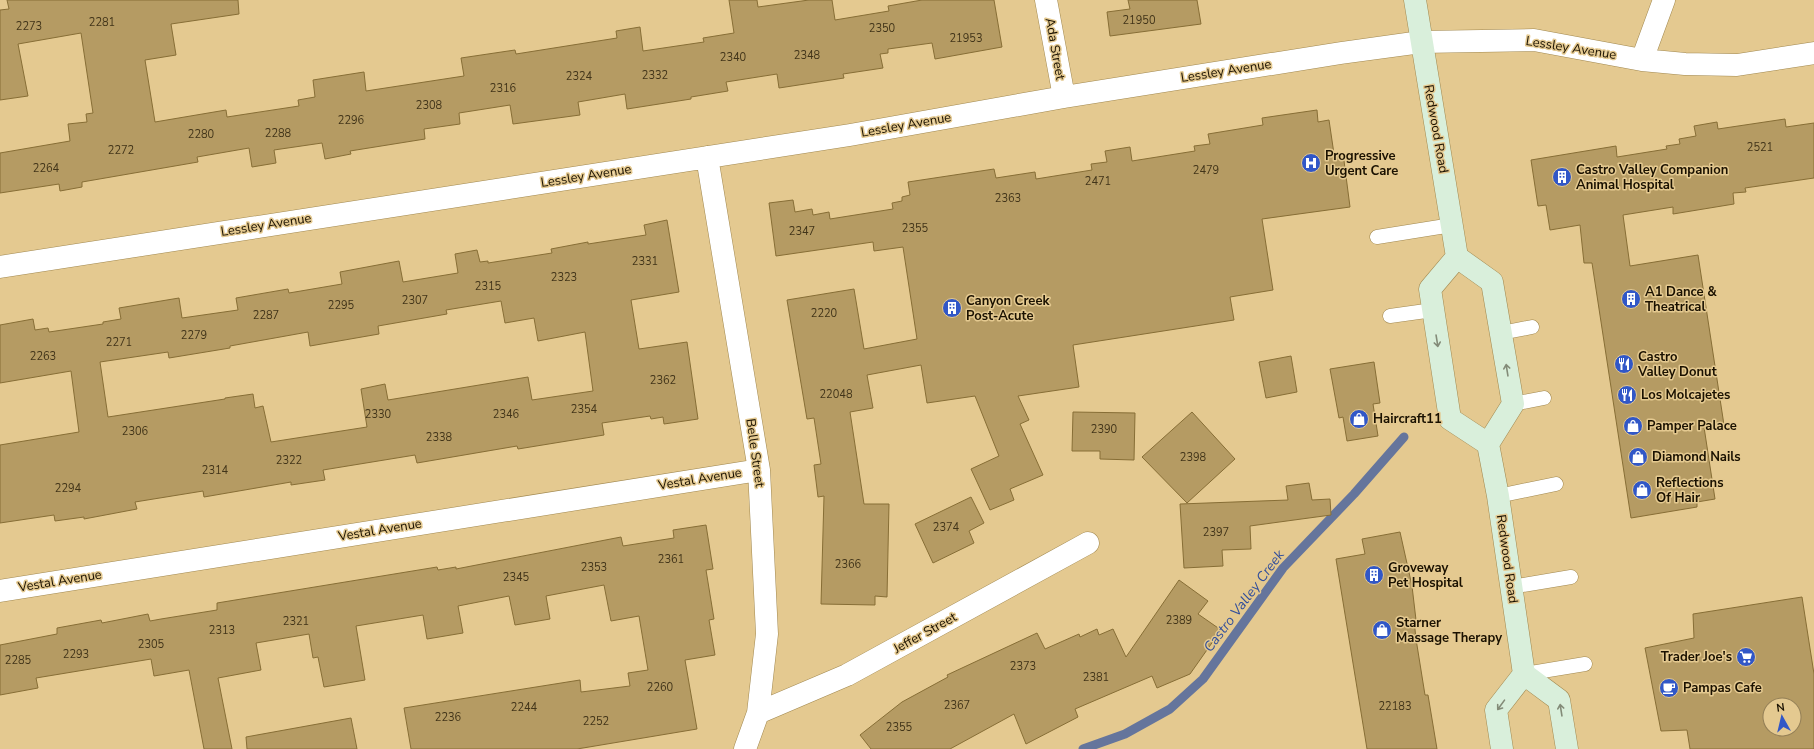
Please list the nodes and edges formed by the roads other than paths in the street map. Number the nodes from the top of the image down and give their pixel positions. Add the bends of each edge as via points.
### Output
1 (1046, 0) edge
2 (1415, 0) edge
3 (1664, 0) edge
4 (1421, 42) junction
5 (1814, 53) edge
6 (1642, 60) junction
7 (1064, 98) junction
8 (707, 157) junction
9 (1452, 225) junction
10 (1377, 236) dead end
11 (1457, 257) junction
12 (0, 267) edge
13 (1432, 310) junction
14 (1390, 316) dead end
15 (1532, 327) dead end
16 (1501, 333) junction
17 (1544, 398) dead end
18 (1513, 404) junction
19 (1488, 444) junction
20 (759, 470) junction
21 (1556, 484) dead end
22 (1498, 496) junction
23 (1088, 543) dead end
24 (1571, 578) dead end
25 (1511, 587) junction
26 (0, 591) edge
27 (1585, 664) dead end
28 (1524, 674) junction
29 (758, 713) junction
30 (745, 749) edge
31 (1502, 749) edge
32 (1567, 749) edge

1 - 7 street, Ada Street
2 - 4 main road, Redwood Road
3 - 6 street
4 - 6 street, Lessley Avenue via 1534,40
4 - 7 street, Lessley Avenue
4 - 9 main road, Redwood Road
5 - 6 street, Lessley Avenue via 1737,65
7 - 8 street, Lessley Avenue
8 - 12 street, Lessley Avenue
8 - 20 street, Belle Street
9 - 10 lane
9 - 11 main road, Redwood Road
11 - 13 main road via 1430,289
11 - 16 main road via 1492,282
13 - 14 lane
13 -> 19 main road via 1450,419
15 - 16 lane
18 -> 16 main road
17 - 18 lane
18 - 19 main road
19 - 22 main road, Redwood Road
20 - 26 street, Vestal Avenue
20 - 29 street, Belle Street via 767,634
21 - 22 lane
22 - 25 main road, Redwood Road
23 - 29 street, Jeffer Street via 847,675
24 - 25 lane
25 - 28 main road, Redwood Road
27 - 28 lane
28 -> 31 main road via 1496,710
32 -> 28 main road via 1559,700
29 - 30 street, Belle Street

